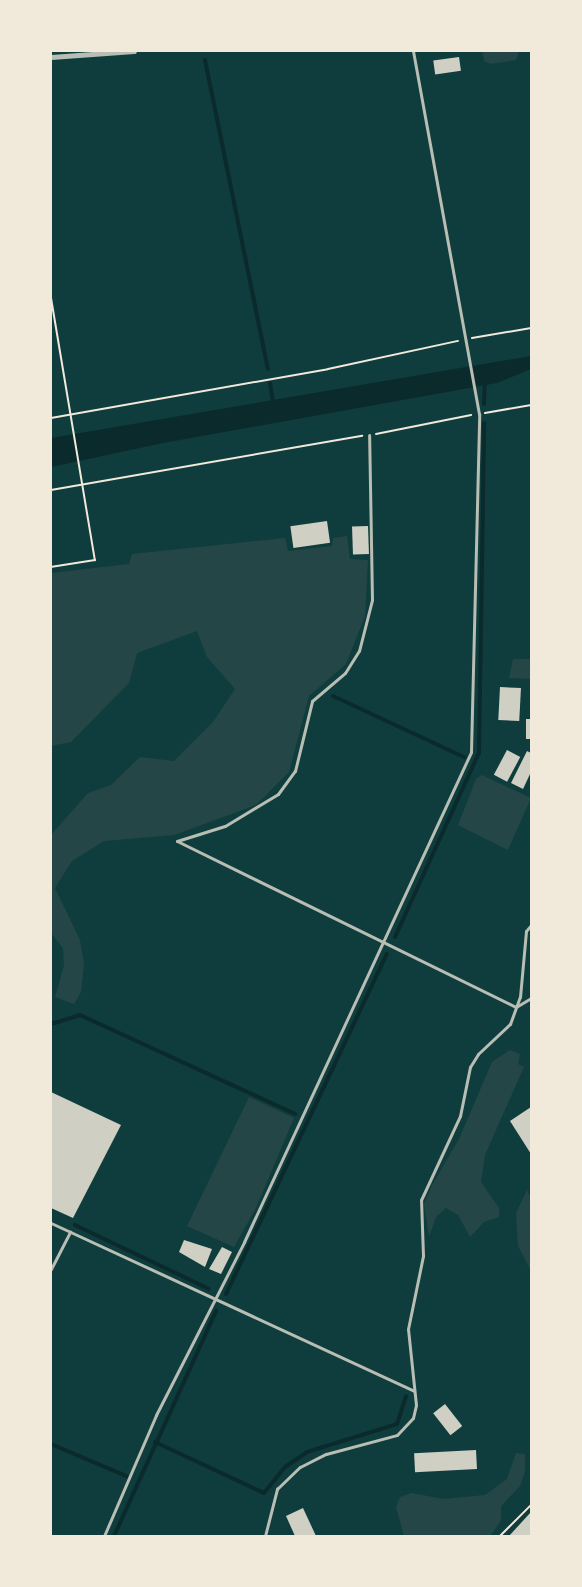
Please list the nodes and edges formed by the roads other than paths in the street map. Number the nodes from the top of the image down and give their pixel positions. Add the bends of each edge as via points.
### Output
1 (135, 51) edge
2 (413, 51) edge
3 (51, 57) edge
4 (369, 435) road end
5 (531, 925) edge
6 (383, 942) junction
7 (531, 998) edge
8 (516, 1007) junction
9 (51, 1223) edge
10 (70, 1232) junction
11 (51, 1269) edge
12 (214, 1298) junction
13 (415, 1392) junction
14 (104, 1536) edge
15 (265, 1536) edge

1 - 3 street
2 - 6 lane via 478,414 471,752
4 - 6 lane via 372,600 359,651 345,673 312,701 295,771 278,794 225,826 177,841
5 - 8 lane via 526,931
6 - 8 lane
6 - 12 lane via 244,1242
7 - 8 lane
8 - 13 lane via 510,1024 470,1067 460,1116 421,1200 423,1256 408,1329
9 - 10 lane
10 - 11 lane
10 - 12 lane
12 - 13 lane
12 - 14 lane via 156,1415
13 - 15 lane via 413,1418 398,1435 326,1454 300,1467 277,1489

